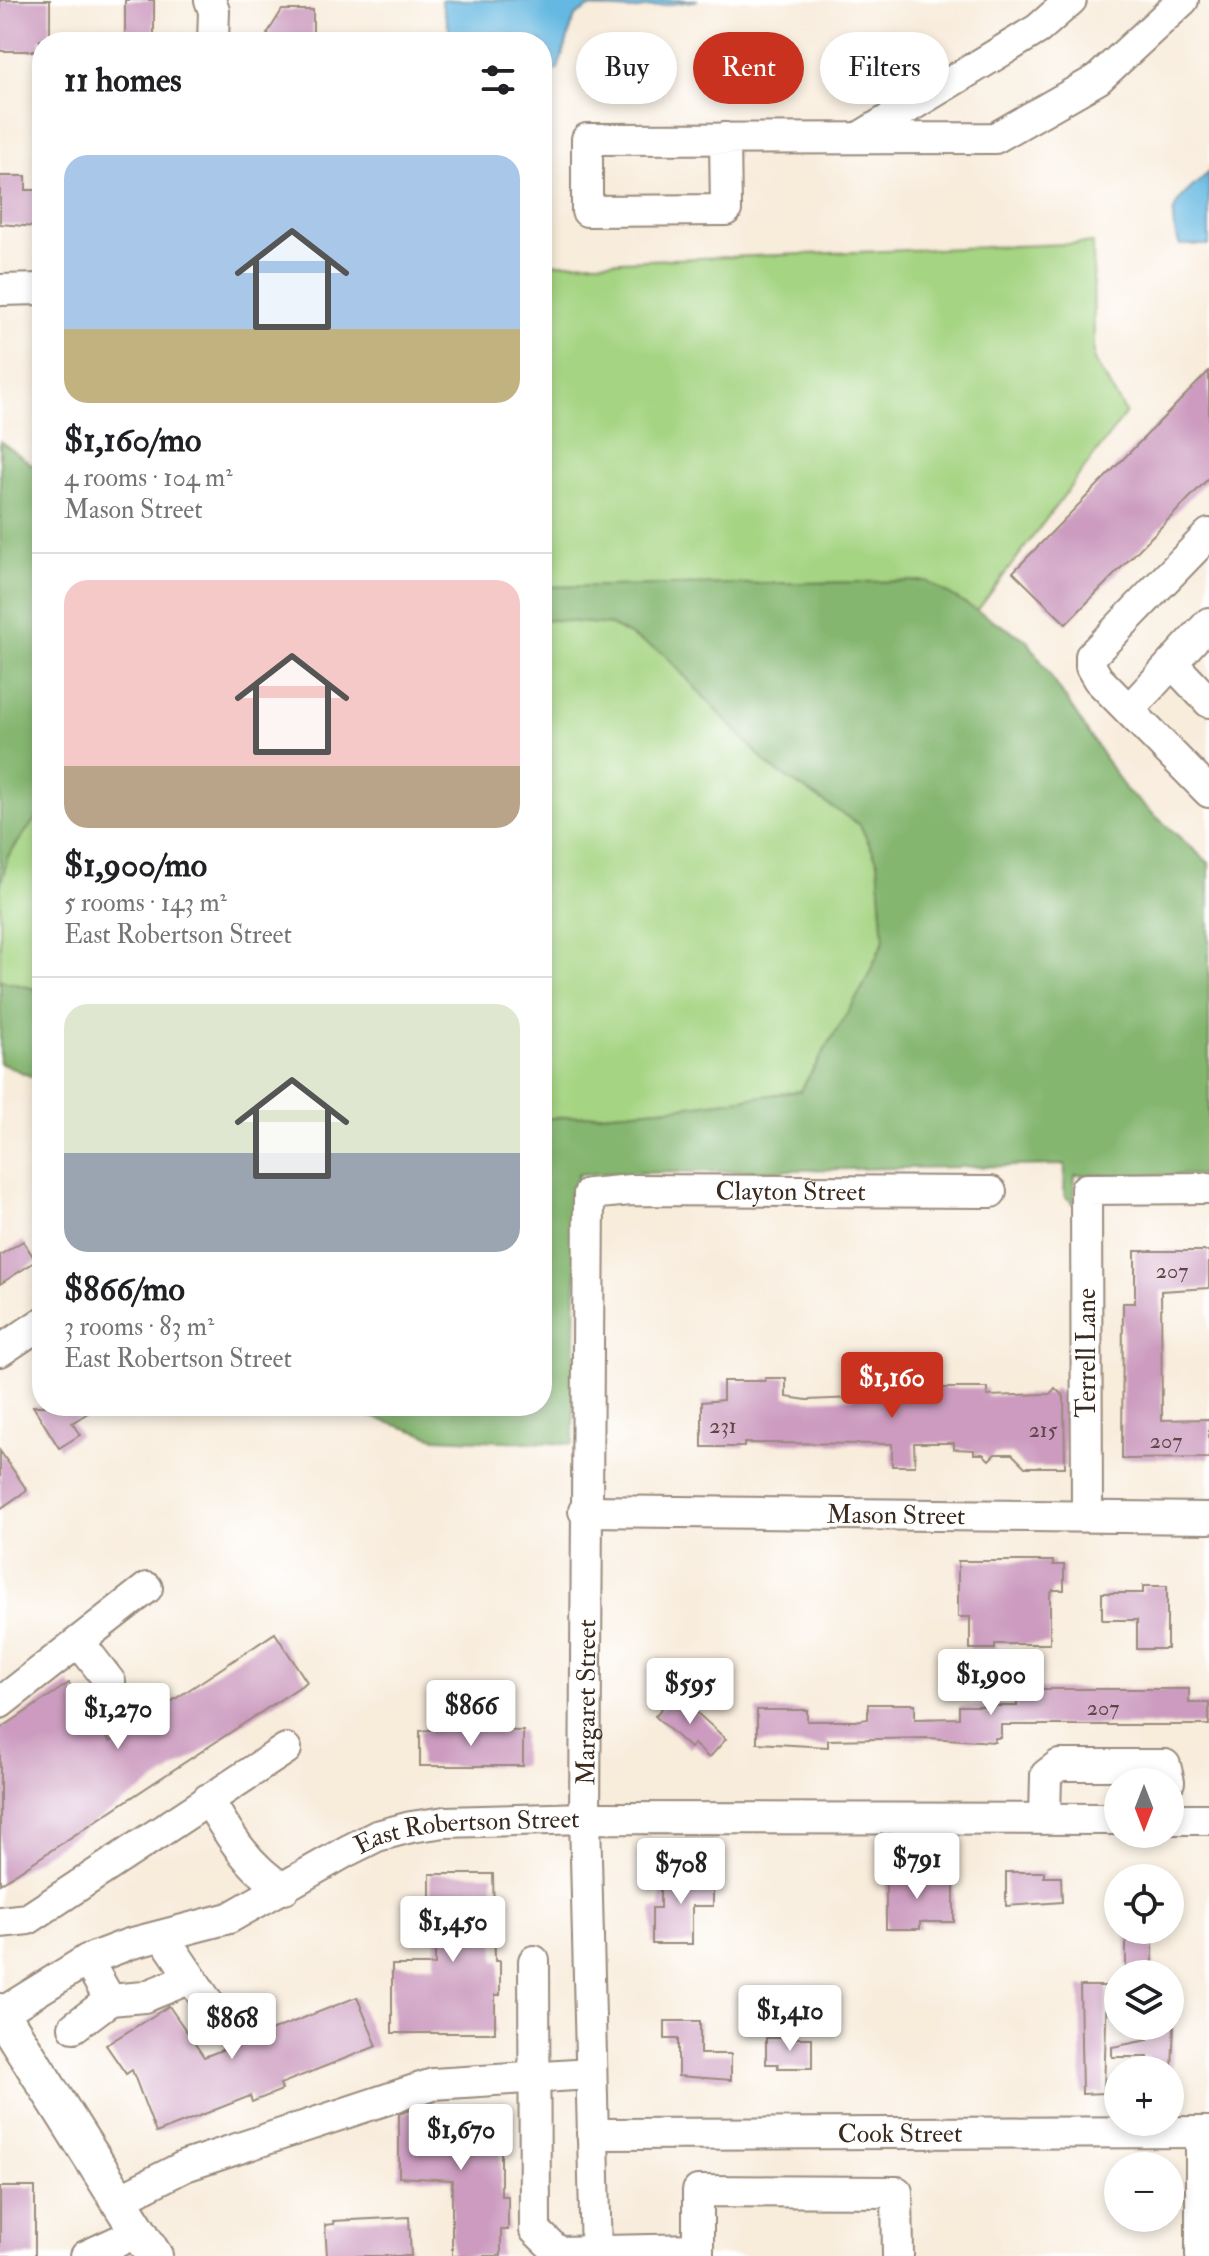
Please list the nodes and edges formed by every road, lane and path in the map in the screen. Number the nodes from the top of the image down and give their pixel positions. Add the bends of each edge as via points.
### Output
1 (210, 0) edge
2 (1071, 0) edge
3 (1183, 0) edge
4 (213, 32) edge
5 (725, 138) junction
6 (859, 138) junction
7 (32, 289) edge
8 (0, 290) edge
9 (1209, 534) edge
10 (1209, 623) edge
11 (1172, 663) junction
12 (1209, 702) edge
13 (1129, 710) junction
14 (1209, 792) edge
15 (1209, 1188) edge
16 (991, 1192) dead end
17 (589, 1194) joint
18 (32, 1330) edge
19 (0, 1351) edge
20 (584, 1511) junction
21 (1087, 1516) junction
22 (1209, 1518) edge
23 (147, 1588) dead end
24 (80, 1643) junction
25 (110, 1682) dead end
26 (0, 1703) edge
27 (286, 1749) dead end
28 (1166, 1768) edge
29 (208, 1799) junction
30 (585, 1818) junction
31 (1045, 1818) junction
32 (1104, 1819) edge
33 (1184, 1819) edge
34 (1209, 1819) edge
35 (237, 1849) junction
36 (284, 1889) junction
37 (244, 1911) junction
38 (0, 1922) edge
39 (163, 1936) junction
40 (87, 1960) junction
41 (534, 1961) dead end
42 (191, 1978) junction
43 (110, 2000) junction
44 (1, 2013) edge
45 (221, 2022) dead end
46 (74, 2027) dead end
47 (591, 2074) junction
48 (535, 2076) junction
49 (1205, 2132) edge
50 (592, 2134) junction
51 (118, 2200) junction
52 (146, 2244) edge
53 (698, 2252) edge
54 (596, 2253) edge
55 (86, 2256) edge
56 (898, 2256) edge
57 (1201, 2256) edge

1 - 4 street
2 - 6 street via 1038,29
3 - 6 street via 1098,79 995,138
5 - 5 street via 726,210 587,211 587,139
5 - 6 street
7 - 8 street
9 - 13 street via 1091,656 1098,679
10 - 11 street
11 - 12 street
11 - 13 street
13 - 14 street
15 - 21 street, Terrell Lane via 1086,1189
16 - 17 street, Clayton Street
17 - 20 street, Margaret Street
18 - 19 street
20 - 21 street, Mason Street
20 - 30 street, Margaret Street
21 - 22 street, Mason Street
23 - 24 street
24 - 25 street
24 - 26 street
27 - 29 street
28 - 31 street via 1059,1765 1046,1775
29 - 35 street
29 - 38 street via 28,1919
30 - 31 street, East Robertson Street
30 - 36 street, East Robertson Street via 411,1827 377,1836
30 - 47 street, Margaret Street
31 - 32 street, East Robertson Street
33 - 34 street
35 - 36 street via 262,1876
35 - 37 street via 246,1884
36 - 37 street, East Robertson Street
37 - 39 street, East Robertson Street
39 - 40 street, East Robertson Street
39 - 42 street
40 - 43 street
40 - 44 street, East Robertson Street
41 - 48 street
42 - 43 street via 144,1997
42 - 45 street
43 - 46 street
44 - 51 main road
47 - 48 street
47 - 50 street, Margaret Street
48 - 51 street via 433,2084 185,2166
48 - 54 street via 535,2230 558,2252
49 - 50 street, Cook Street
49 - 57 street
50 - 54 street, Margaret Street
51 - 52 main road
52 - 55 street
53 - 54 street
53 - 56 street via 698,2191 897,2192

